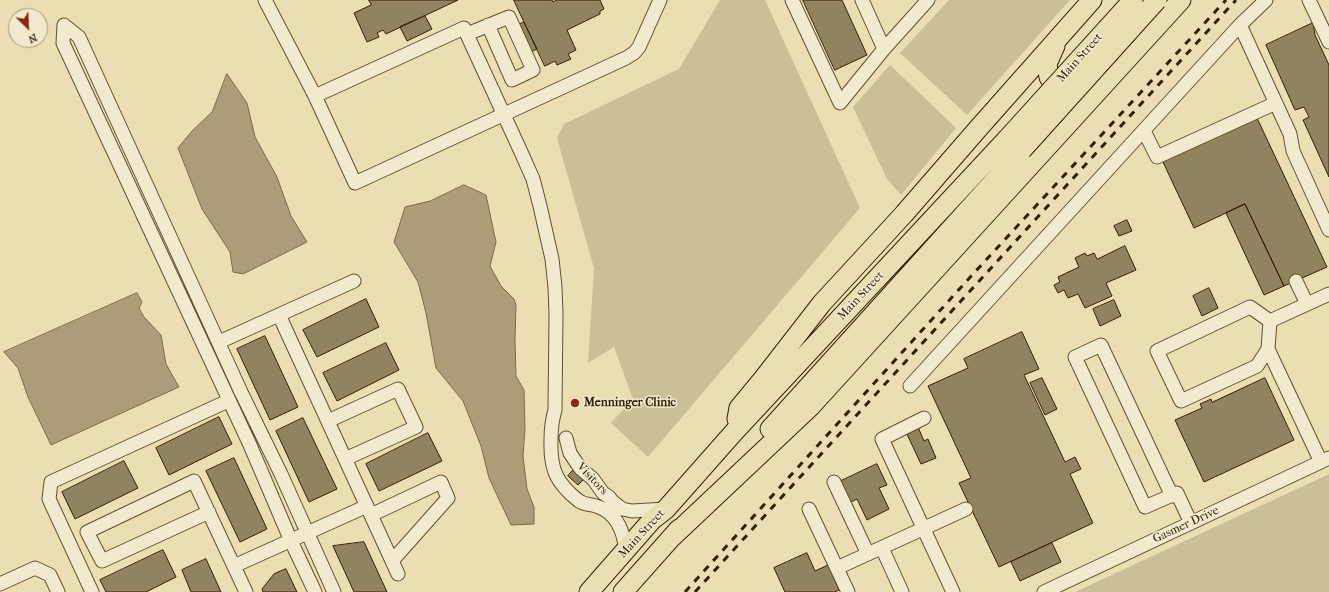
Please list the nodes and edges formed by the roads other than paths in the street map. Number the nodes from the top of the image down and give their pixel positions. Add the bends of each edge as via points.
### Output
1 (265, 0) edge
2 (660, 0) edge
3 (792, 0) edge
4 (862, 0) edge
5 (928, 0) edge
6 (1092, 0) edge
7 (1133, 0) edge
8 (1157, 0) edge
9 (1181, 0) edge
10 (1266, 0) edge
11 (1309, 0) edge
12 (1240, 25) junction
13 (488, 26) dead end
14 (467, 34) junction
15 (1060, 36) junction
16 (1329, 42) edge
17 (884, 49) junction
18 (1127, 60) junction
19 (315, 96) junction
20 (1276, 103) junction
21 (504, 114) junction
22 (1144, 131) junction
23 (1014, 145) junction
24 (1329, 230) edge
25 (1297, 280) dead end
26 (354, 281) dead end
27 (1329, 294) edge
28 (1308, 304) junction
29 (279, 315) junction
30 (1270, 321) junction
31 (219, 342) junction
32 (1268, 349) junction
33 (910, 386) dead end
34 (228, 401) junction
35 (555, 410) junction
36 (924, 418) dead end
37 (328, 421) junction
38 (735, 431) junction
39 (345, 459) junction
40 (1325, 460) edge
41 (834, 482) dead end
42 (1172, 496) junction
43 (606, 504) junction
44 (666, 509) junction
45 (966, 509) dead end
46 (809, 510) dead end
47 (369, 511) junction
48 (209, 512) junction
49 (1191, 523) junction
50 (924, 528) junction
51 (307, 533) junction
52 (672, 537) junction
53 (291, 540) junction
54 (882, 548) junction
55 (626, 552) junction
56 (868, 554) junction
57 (392, 561) junction
58 (234, 566) junction
59 (837, 568) junction
60 (398, 574) dead end
61 (0, 584) edge
62 (58, 592) edge
63 (92, 592) edge
64 (246, 592) edge
65 (315, 592) edge
66 (334, 592) edge
67 (589, 592) edge
68 (623, 592) edge
69 (848, 592) edge
70 (902, 592) edge
71 (953, 592) edge
72 (1044, 592) edge

1 - 19 street
2 - 21 street via 639,47 626,58
3 - 17 street via 840,103
4 - 17 street
5 - 17 street
6 - 15 highway
7 - 23 highway, Main Street, bridge
8 - 23 highway, Main Street, bridge
9 - 18 highway
10 - 12 street
11 - 16 street
12 - 20 street
12 - 22 street
13 - 14 street
14 - 19 street via 464,28
14 - 21 street
15 - 18 highway via 1047,64 1049,77 1057,88 1070,93 1090,91
15 - 38 highway via 822,303 739,408
18 - 52 highway via 811,406
19 - 21 street via 355,183
20 - 22 street via 1157,157
20 - 24 street via 1290,134 1293,150
21 - 35 street via 533,179 552,259 556,314
22 - 33 street
23 - 38 highway, Main Street
23 - 52 highway, Main Street
25 - 28 street
26 - 29 street
27 - 28 street
28 - 30 street
29 - 31 street
29 - 37 street
30 - 32 street
30 - 32 street via 1250,307 1157,351 1181,401 1257,366
31 - 34 street via 79,37 64,25 63,43
31 - 51 street
32 - 40 street
34 - 53 street
34 - 63 street via 51,482 49,499
35 - 43 street via 566,438 600,476 609,491
35 - 43 street via 550,454 556,474 562,485 579,501 589,506
36 - 50 street via 882,439
37 - 39 street
37 - 39 street via 398,388 416,427
38 - 44 highway, Main Street
39 - 47 street
40 - 49 street, Gasmer Drive
41 - 56 street
42 - 42 street via 1101,345 1075,357 1145,507
42 - 49 street via 1177,493
43 - 44 street via 627,511
43 - 55 street via 619,525
44 - 55 highway, Main Street via 652,520
45 - 50 street
46 - 59 street
47 - 51 street
47 - 57 street
47 - 57 street via 441,482 448,498
48 - 48 street via 194,482 87,532 102,562
48 - 58 street
49 - 72 street, Gasmer Drive
50 - 54 street
50 - 71 street
51 - 53 street
51 - 66 street
52 - 68 highway, Main Street
53 - 58 street
53 - 65 street
54 - 56 street
54 - 70 street
55 - 67 highway, Main Street
56 - 59 street
57 - 60 street
58 - 64 street
59 - 69 street
61 - 62 street via 35,568 50,575

